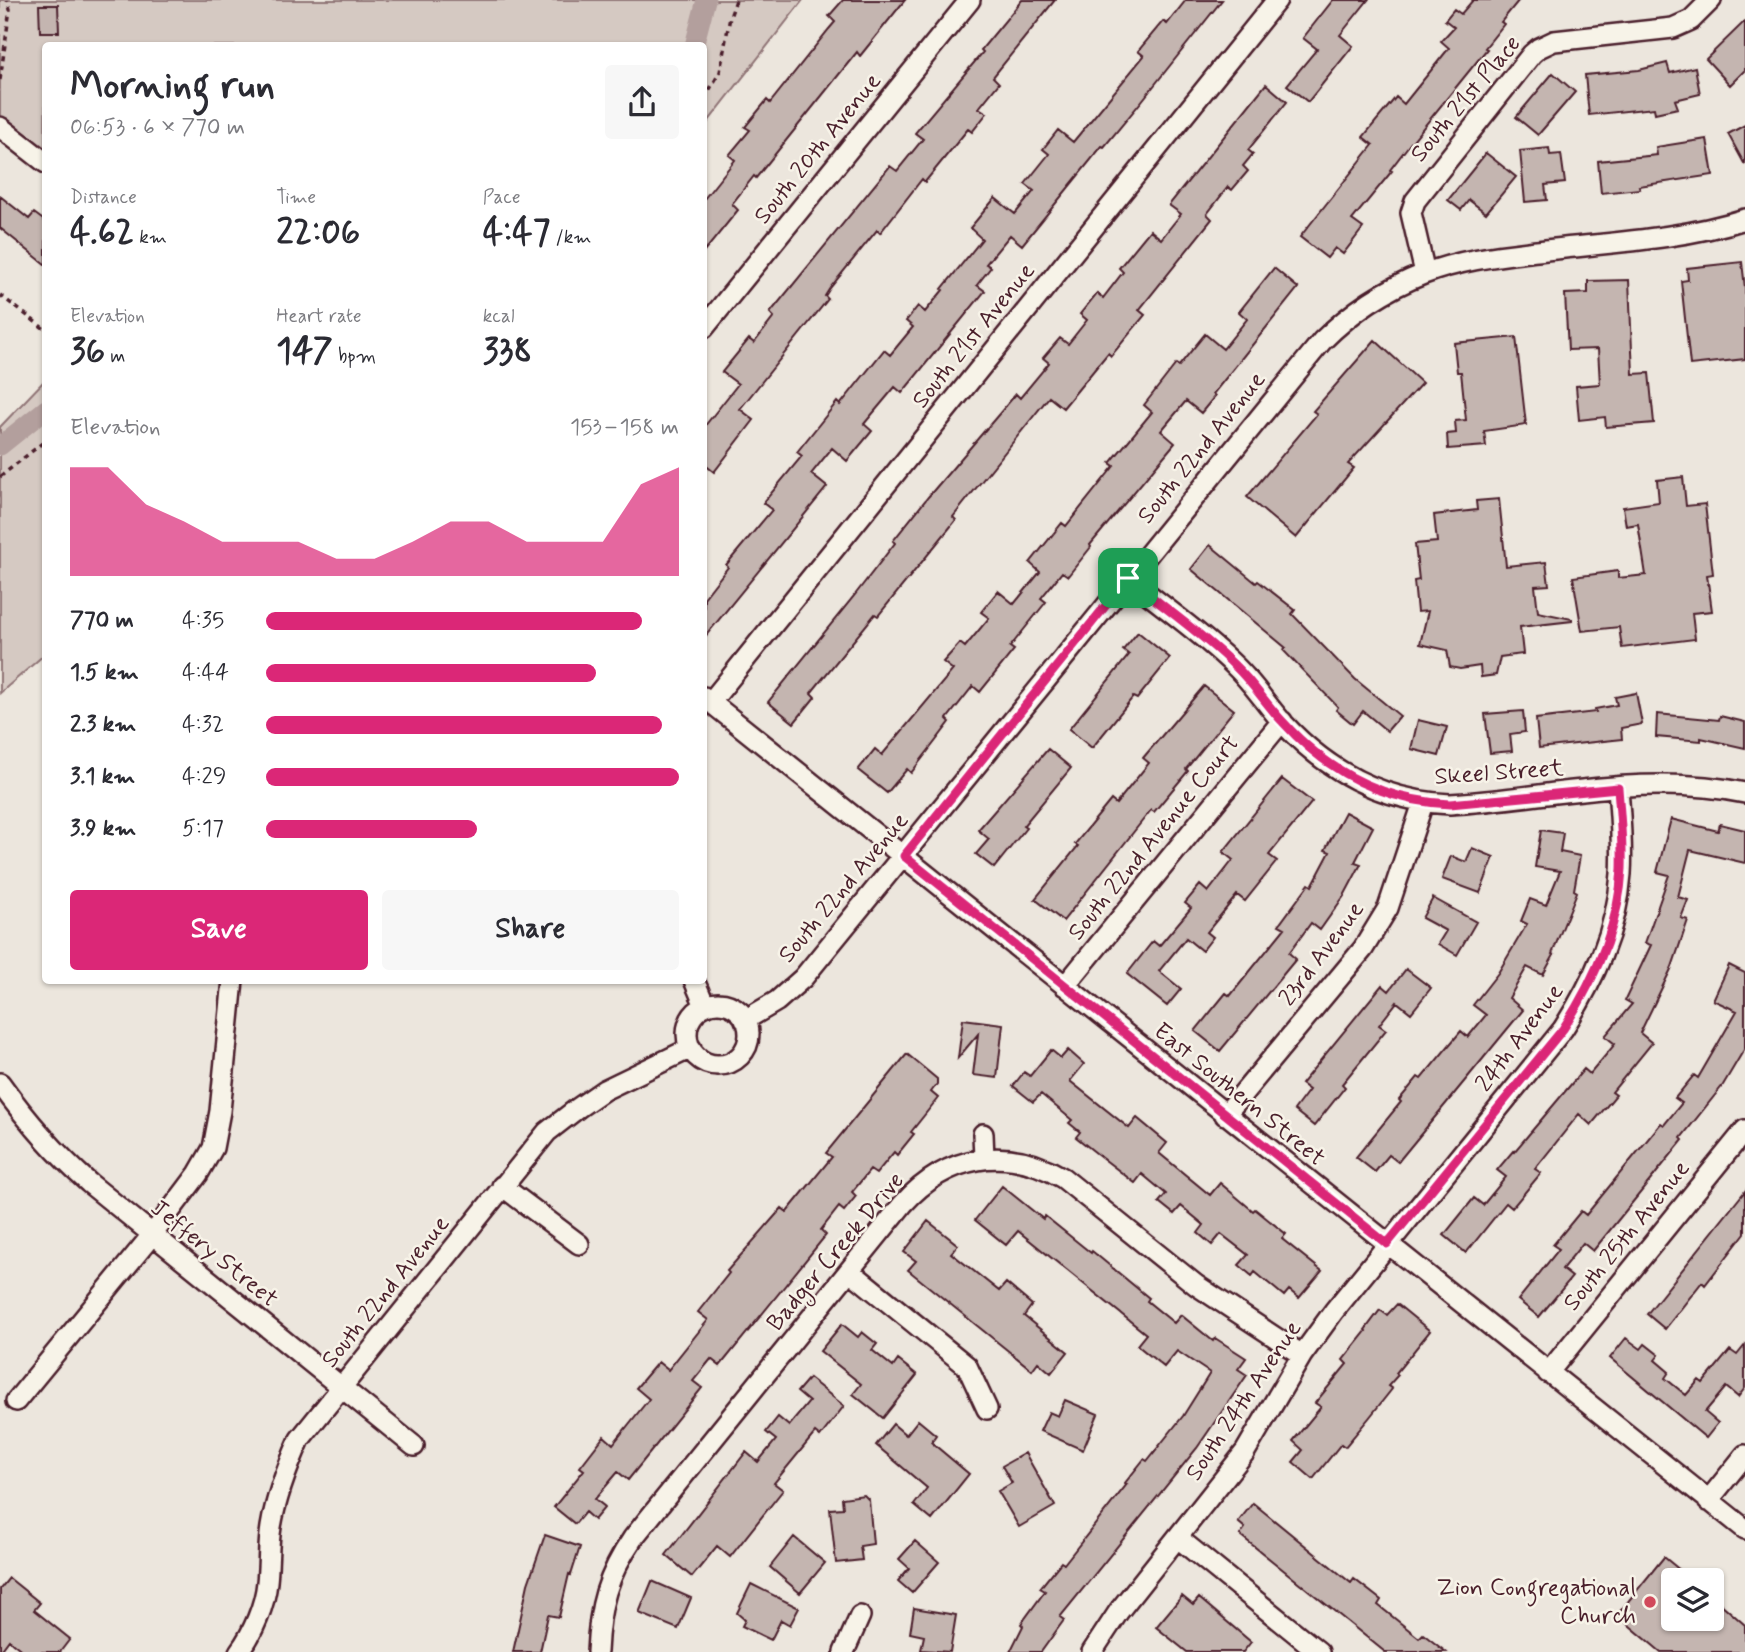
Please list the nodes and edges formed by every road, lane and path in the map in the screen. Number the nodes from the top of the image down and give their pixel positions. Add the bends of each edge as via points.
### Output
1 (7, 0) edge
2 (736, 0) edge
3 (970, 0) edge
4 (1277, 0) edge
5 (1712, 0) edge
6 (0, 80) edge
7 (707, 94) edge
8 (0, 127) edge
9 (42, 160) edge
10 (1745, 219) edge
11 (1425, 273) junction
12 (0, 295) edge
13 (707, 324) edge
14 (42, 327) edge
15 (42, 443) edge
16 (0, 477) edge
17 (1128, 578) junction
18 (707, 700) edge
19 (1282, 721) junction
20 (1618, 788) junction
21 (1745, 793) edge
22 (1423, 803) junction
23 (904, 856) junction
24 (233, 984) edge
25 (696, 984) edge
26 (1065, 986) junction
27 (705, 1006) junction
28 (746, 1020) junction
29 (691, 1048) junction
30 (0, 1083) edge
31 (1225, 1115) junction
32 (1745, 1130) edge
33 (983, 1134) dead end
34 (984, 1158) junction
35 (502, 1186) junction
36 (152, 1235) junction
37 (579, 1244) dead end
38 (1387, 1244) junction
39 (850, 1271) junction
40 (1302, 1355) junction
41 (1548, 1373) junction
42 (340, 1388) junction
43 (16, 1401) dead end
44 (987, 1409) dead end
45 (414, 1446) dead end
46 (1745, 1455) edge
47 (1708, 1501) junction
48 (1745, 1529) edge
49 (1178, 1538) junction
50 (860, 1616) dead end
51 (239, 1652) edge
52 (597, 1652) edge
53 (844, 1652) edge
54 (1092, 1652) edge
55 (1319, 1652) edge

1 - 6 path via 10,9
2 - 7 path via 720,72
3 - 13 street, South 20th Avenue
4 - 18 street, South 21st Avenue
5 - 11 street, South 21st Place via 1673,28 1554,41 1532,54 1415,201 1411,213
8 - 9 street
10 - 11 street, South 22nd Avenue via 1656,238 1498,256
11 - 17 street, South 22nd Avenue via 1368,302 1322,341
12 - 14 path
15 - 16 path
17 - 19 street, Skeel Street via 1234,665
17 - 23 street, South 22nd Avenue
18 - 23 street, East Southern Street
19 - 22 street, Skeel Street via 1305,745 1350,778
19 - 26 street, South 22nd Avenue Court
20 - 21 street, Skeel Street via 1693,785
20 - 22 street, Skeel Street via 1491,802
20 - 38 street, 24th Avenue via 1619,897 1607,943 1586,991 1563,1029
22 - 31 street, 23rd Avenue via 1388,908 1369,940
23 - 26 street, East Southern Street
23 - 28 street, South 22nd Avenue via 803,978 777,1002
24 - 36 street via 213,1148
25 - 27 street
26 - 31 street, East Southern Street
27 - 28 street via 726,1004
27 - 29 street via 688,1026
28 - 29 street via 746,1046 732,1061 711,1064
29 - 35 street, South 22nd Avenue via 604,1090 578,1108 547,1132
30 - 36 street, Jeffery Street via 56,1153
31 - 38 street, East Southern Street
32 - 41 street, South 25th Avenue
33 - 34 street
34 - 39 street, Badger Creek Drive via 947,1169 916,1189
34 - 40 street, Badger Creek Drive via 1024,1161 1051,1170 1196,1285
35 - 37 street
35 - 42 street, South 22nd Avenue
36 - 42 street, Jeffery Street
36 - 43 street
38 - 40 street, South 24th Avenue
38 - 41 street, East Southern Street
39 - 44 street via 967,1366
39 - 52 street, Badger Creek Drive via 619,1559 598,1618
40 - 49 street, South 24th Avenue via 1245,1452
41 - 47 street, East Southern Street
42 - 45 street, Jeffery Street
42 - 51 street, South 22nd Avenue via 300,1439 285,1471 270,1531 267,1586 257,1619
46 - 47 street
47 - 48 street, East Southern Street
49 - 54 street, South 24th Avenue
49 - 55 street
50 - 53 street

